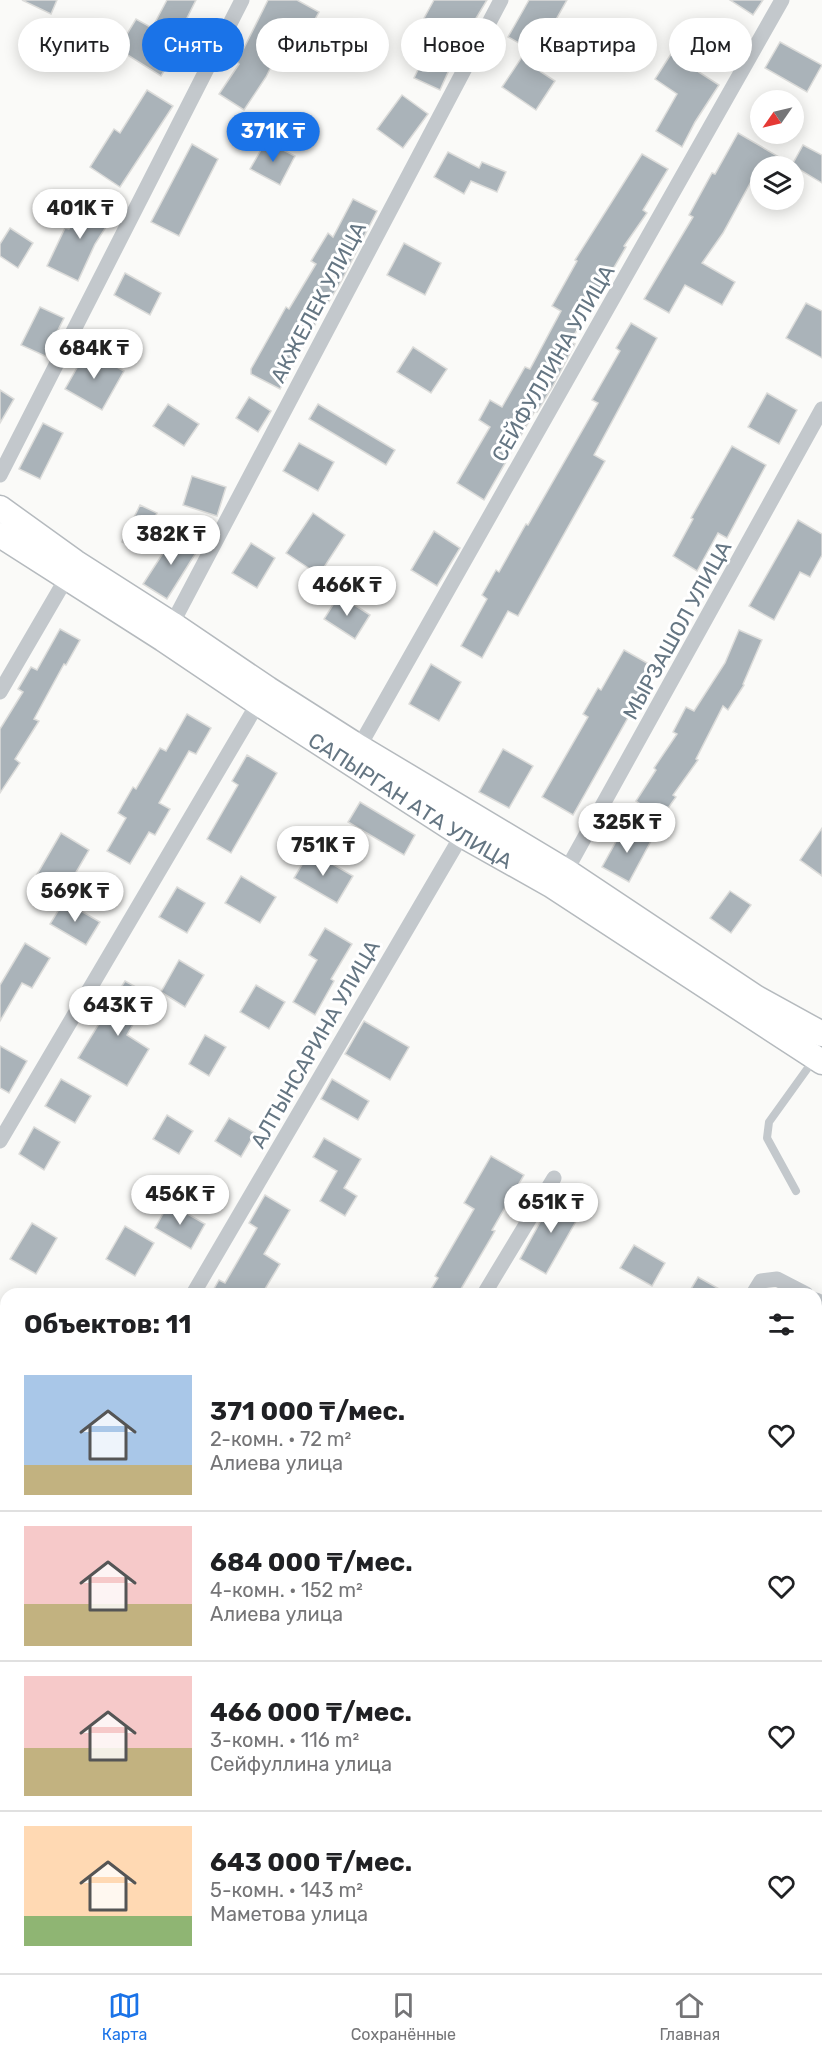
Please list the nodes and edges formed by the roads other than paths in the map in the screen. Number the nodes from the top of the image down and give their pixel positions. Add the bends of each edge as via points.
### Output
1 (242, 0) edge
2 (501, 0) edge
3 (782, 0) edge
4 (822, 409) edge
5 (0, 475) edge
6 (0, 508) edge
7 (0, 535) edge
8 (67, 577) junction
9 (172, 624) junction
10 (0, 692) edge
11 (258, 704) junction
12 (359, 747) junction
13 (468, 825) junction
14 (566, 871) junction
15 (822, 1034) edge
16 (818, 1068) edge
17 (0, 1141) edge
18 (554, 1178) dead end
19 (796, 1191) dead end
20 (197, 1288) edge
21 (488, 1288) edge
22 (757, 1288) edge
23 (794, 1288) edge

1 - 5 street
2 - 9 street, АКЖЕЛЕК УЛИЦА
3 - 12 street, СЕЙФУЛЛИНА УЛИЦА
4 - 14 street, МЫРЗАШОЛ УЛИЦА
6 - 9 main road, САПЫРГАН АТА УЛИЦА
7 - 8 main road, САПЫРГАН АТА УЛИЦА
8 - 10 street
8 - 11 main road, САПЫРГАН АТА УЛИЦА
9 - 12 main road, САПЫРГАН АТА УЛИЦА
11 - 13 main road, САПЫРГАН АТА УЛИЦА
11 - 17 street
12 - 13 main road, САПЫРГАН АТА УЛИЦА
13 - 14 main road, САПЫРГАН АТА УЛИЦА
13 - 16 main road, САПЫРГАН АТА УЛИЦА via 787,1040
13 - 20 street, АЛТЫНСАРИНА УЛИЦА
14 - 15 main road, САПЫРГАН АТА УЛИЦА via 755,997
16 - 19 lane via 770,1122 767,1138
18 - 21 street
22 - 23 street via 761,1281 777,1279

